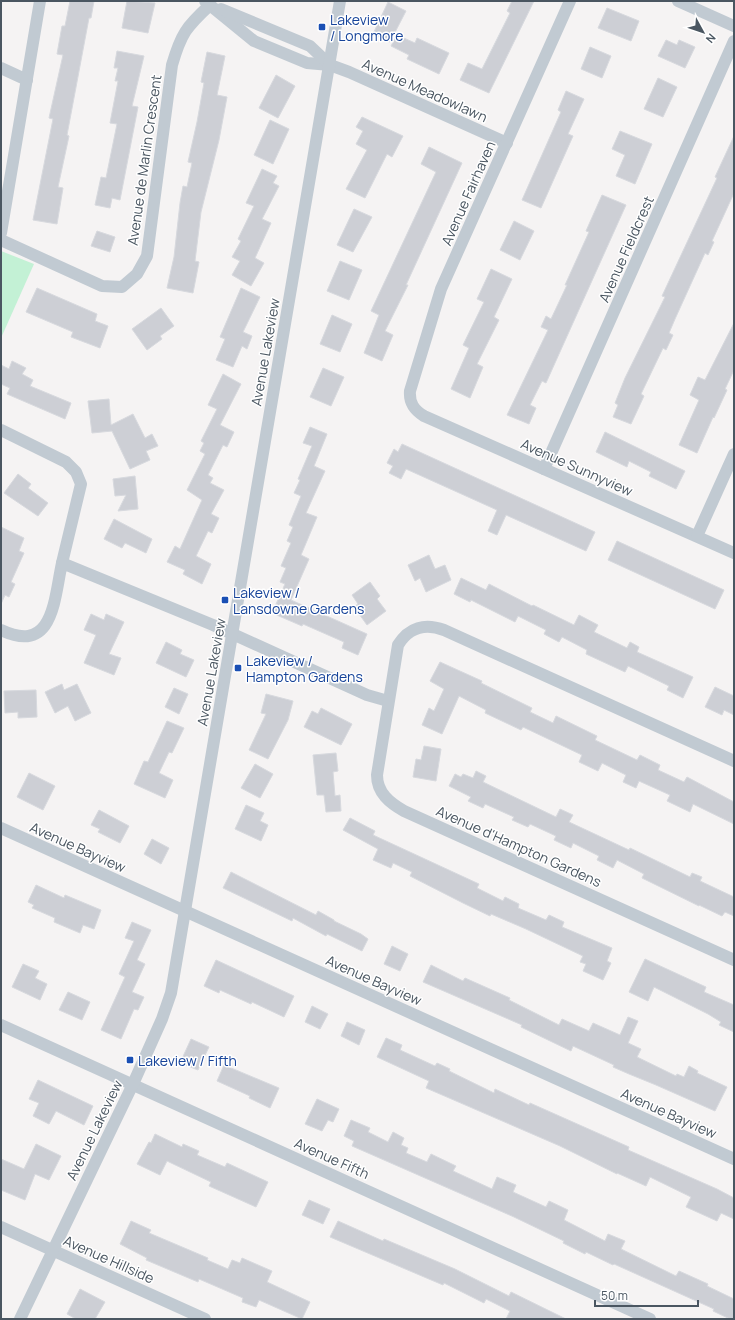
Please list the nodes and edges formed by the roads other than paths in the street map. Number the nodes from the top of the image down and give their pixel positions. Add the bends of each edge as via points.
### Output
1 (40, 1) edge
2 (340, 1) edge
3 (570, 1) edge
4 (678, 1) edge
5 (207, 3) edge
6 (734, 26) edge
7 (734, 41) edge
8 (330, 65) junction
9 (1, 68) edge
10 (26, 80) junction
11 (507, 143) junction
12 (1, 233) edge
13 (1, 240) edge
14 (411, 403) joint
15 (1, 430) edge
16 (734, 454) edge
17 (544, 469) junction
18 (697, 536) junction
19 (734, 553) edge
20 (62, 562) junction
21 (1, 630) edge
22 (233, 633) junction
23 (388, 702) junction
24 (734, 761) edge
25 (1, 828) edge
26 (186, 911) junction
27 (734, 960) edge
28 (1, 1025) edge
29 (133, 1084) junction
30 (734, 1159) edge
31 (1, 1227) edge
32 (52, 1250) junction
33 (20, 1319) edge
34 (205, 1319) edge
35 (650, 1319) edge

1 - 10 street
2 - 8 street, Avenue Lakeview
3 - 11 street, Avenue Fairhaven
4 - 6 street
5 - 8 street via 310,46
5 - 8 street via 254,41 307,63
5 - 13 street, Avenue de Marlin Crescent via 190,23 179,42 172,65 147,256 137,274 122,288 102,286
7 - 17 street, Avenue Fieldcrest
8 - 11 street, Avenue Meadowlawn
8 - 22 street, Avenue Lakeview
9 - 10 street
10 - 12 street
11 - 14 street, Avenue Fairhaven via 442,289 410,391
14 - 17 street, Avenue Sunnyview via 424,416
15 - 20 street via 66,462 76,472 81,484
16 - 18 street
17 - 18 street, Avenue Sunnyview
18 - 19 street, Avenue Sunnyview
20 - 21 street via 50,620 38,634 24,638
20 - 22 street
22 - 23 street via 367,695
22 - 26 street, Avenue Lakeview
23 - 24 street, Avenue d'Hampton Gardens via 395,656 402,639 413,629 421,626 436,627
23 - 27 street, Avenue d'Hampton Gardens via 377,782 383,794 394,806
25 - 26 street, Avenue Bayview
26 - 29 street, Avenue Lakeview via 167,1006
26 - 30 street, Avenue Bayview
28 - 29 street, Avenue Fifth
29 - 32 street, Avenue Lakeview
29 - 35 street, Avenue Fifth
31 - 32 street, Avenue Hillside
32 - 33 street, Avenue Lakeview
32 - 34 street, Avenue Hillside

